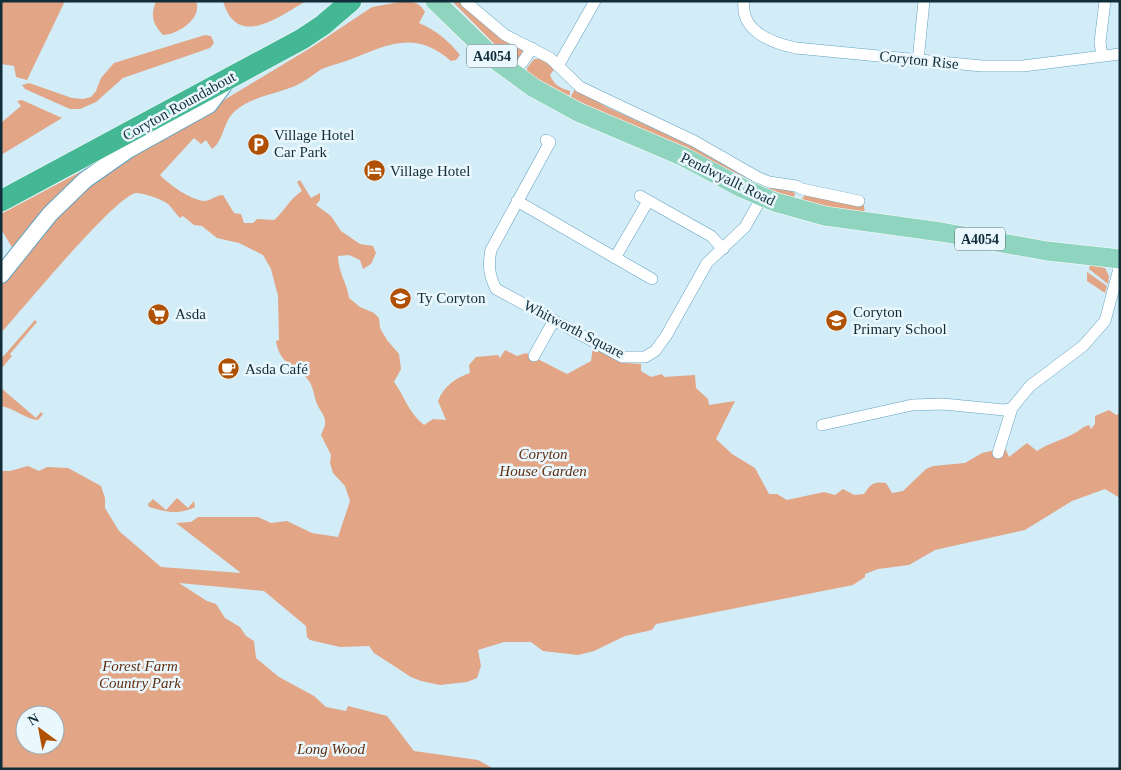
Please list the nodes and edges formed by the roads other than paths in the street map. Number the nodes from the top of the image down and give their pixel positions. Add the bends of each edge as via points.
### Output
1 (595, 1) edge
2 (744, 1) edge
3 (924, 1) edge
4 (1104, 1) edge
5 (433, 2) edge
6 (466, 2) edge
7 (352, 4) edge
8 (532, 48) junction
9 (1120, 54) edge
10 (1102, 56) junction
11 (918, 61) junction
12 (522, 63) dead end
13 (558, 66) junction
14 (228, 79) junction
15 (546, 140) dead end
16 (802, 189) junction
17 (762, 197) junction
18 (1, 201) edge
19 (859, 201) dead end
20 (517, 202) junction
21 (797, 209) junction
22 (723, 249) junction
23 (615, 258) junction
24 (1120, 258) edge
25 (1120, 265) edge
26 (1, 275) edge
27 (652, 279) dead end
28 (554, 320) junction
29 (534, 356) dead end
30 (1012, 408) junction
31 (822, 425) dead end
32 (998, 453) dead end

1 - 13 street
2 - 11 street, Coryton Rise via 749,24 774,42 796,48
3 - 11 street
4 - 10 street via 1100,42
5 - 17 main road, Pendwyallt Road / A4054 via 497,61 534,88 578,112 684,157
6 - 8 street via 505,35
7 - 14 highway, Coryton Roundabout via 302,39
8 - 12 street
8 - 13 street
9 - 10 street, Coryton Rise
10 - 11 street, Coryton Rise via 1023,66
13 - 16 street via 574,83 606,101 694,141 757,177
14 - 18 highway, Coryton Roundabout
14 - 26 street via 209,105 128,150 84,180 44,220
15 - 20 street, Whitworth Square via 550,142
16 - 19 street
16 - 21 street
17 - 21 main road, Pendwyallt Road / A4054
17 - 22 street, Whitworth Square via 745,227
20 - 23 street
20 - 28 street, Whitworth Square via 491,250 488,266 492,280 496,289
21 - 24 main road, Pendwyallt Road / A4054 via 1047,251
22 - 23 street via 711,236 644,199
22 - 28 street, Whitworth Square via 707,263 666,336 645,357 622,357
23 - 27 street
25 - 30 street via 1109,310 1094,335 1041,376
28 - 29 street
30 - 31 street via 912,405
30 - 32 street

